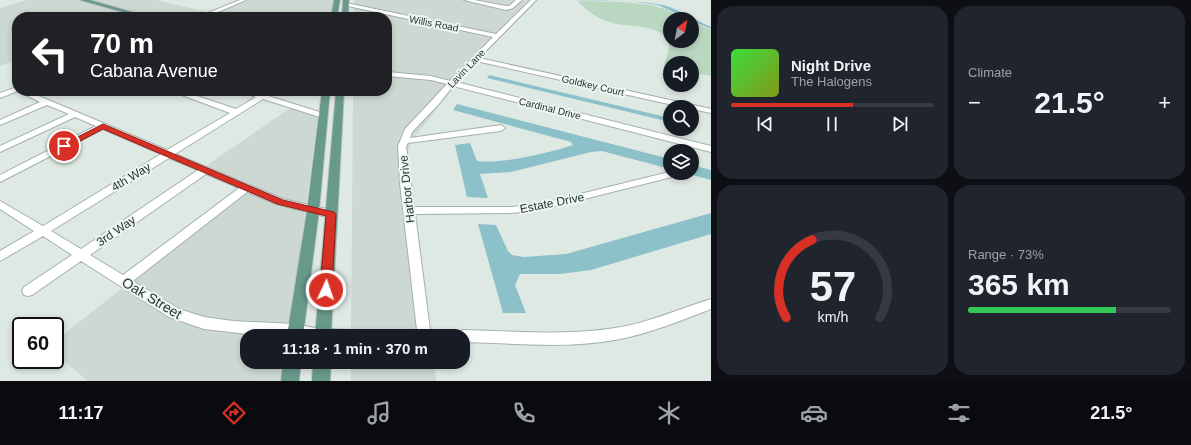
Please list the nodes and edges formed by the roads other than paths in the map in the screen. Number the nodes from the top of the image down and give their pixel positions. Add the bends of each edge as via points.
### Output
1 (83, 0) edge
2 (244, 0) edge
3 (337, 0) edge
4 (466, 0) edge
5 (517, 2) edge
6 (346, 3) edge
7 (532, 3) edge
8 (128, 12) edge
9 (214, 12) edge
10 (335, 12) edge
11 (387, 12) edge
12 (392, 13) edge
13 (498, 36) junction
14 (474, 59) junction
15 (392, 74) edge
16 (451, 83) junction
17 (12, 91) edge
18 (0, 96) edge
19 (32, 96) edge
20 (190, 96) edge
21 (261, 96) joint
22 (325, 96) edge
23 (340, 96) edge
24 (46, 102) junction
25 (711, 111) edge
26 (236, 112) junction
27 (76, 114) junction
28 (323, 116) junction
29 (0, 123) edge
30 (103, 126) junction
31 (501, 128) dead end
32 (404, 140) junction
33 (0, 149) edge
34 (711, 149) edge
35 (168, 154) junction
36 (205, 170) junction
37 (663, 176) edge
38 (0, 179) edge
39 (245, 188) junction
40 (0, 204) edge
41 (312, 211) junction
42 (409, 211) junction
43 (331, 214) junction
44 (42, 231) junction
45 (82, 255) junction
46 (0, 257) edge
47 (124, 281) junction
48 (28, 291) dead end
49 (711, 304) edge
50 (246, 329) edge
51 (296, 329) edge
52 (323, 329) edge
53 (423, 329) edge
54 (470, 336) edge
55 (291, 369) edge
56 (322, 369) edge
57 (290, 381) edge
58 (321, 381) edge

1 - 8 main road
2 - 9 street
3 - 6 main road
3 - 10 main road
4 - 5 street via 506,8
5 - 7 street
6 - 11 street, Willis Road
7 - 13 street, Lavin Lane
12 - 13 street, Willis Road
13 - 14 street, Lavin Lane
14 - 16 street, Lavin Lane
14 - 25 street, Goldkey Court
15 - 16 street, Cardinal Drive
16 - 32 street, Lavin Lane via 408,131
16 - 34 street, Cardinal Drive
17 - 18 street
19 - 24 street
20 - 26 street
21 - 26 street, 4th Way
21 - 28 street
22 - 28 main road
23 - 43 main road
24 - 27 street
24 - 29 street
26 - 35 street, 4th Way
27 - 30 street
27 - 33 street
28 - 41 main road
30 - 35 street
30 - 38 street
31 - 32 street, Harbor Drive
32 - 42 street, Harbor Drive via 402,146
35 - 36 street
35 - 44 street, 4th Way
36 - 39 street
36 - 45 street, 3rd Way
37 - 42 street, Estate Drive via 540,207 511,210
39 - 41 street via 285,204
39 - 47 street
40 - 44 street, Oak Street
41 - 43 street
41 - 51 main road
42 - 53 street, Harbor Drive
43 - 52 main road
44 - 45 street, Oak Street
44 - 46 street, 4th Way
45 - 47 street, Oak Street
45 - 48 street, 3rd Way
47 - 50 street, Oak Street via 174,313 198,322
49 - 54 street via 638,329 615,334 570,337
55 - 57 main road
56 - 58 main road

